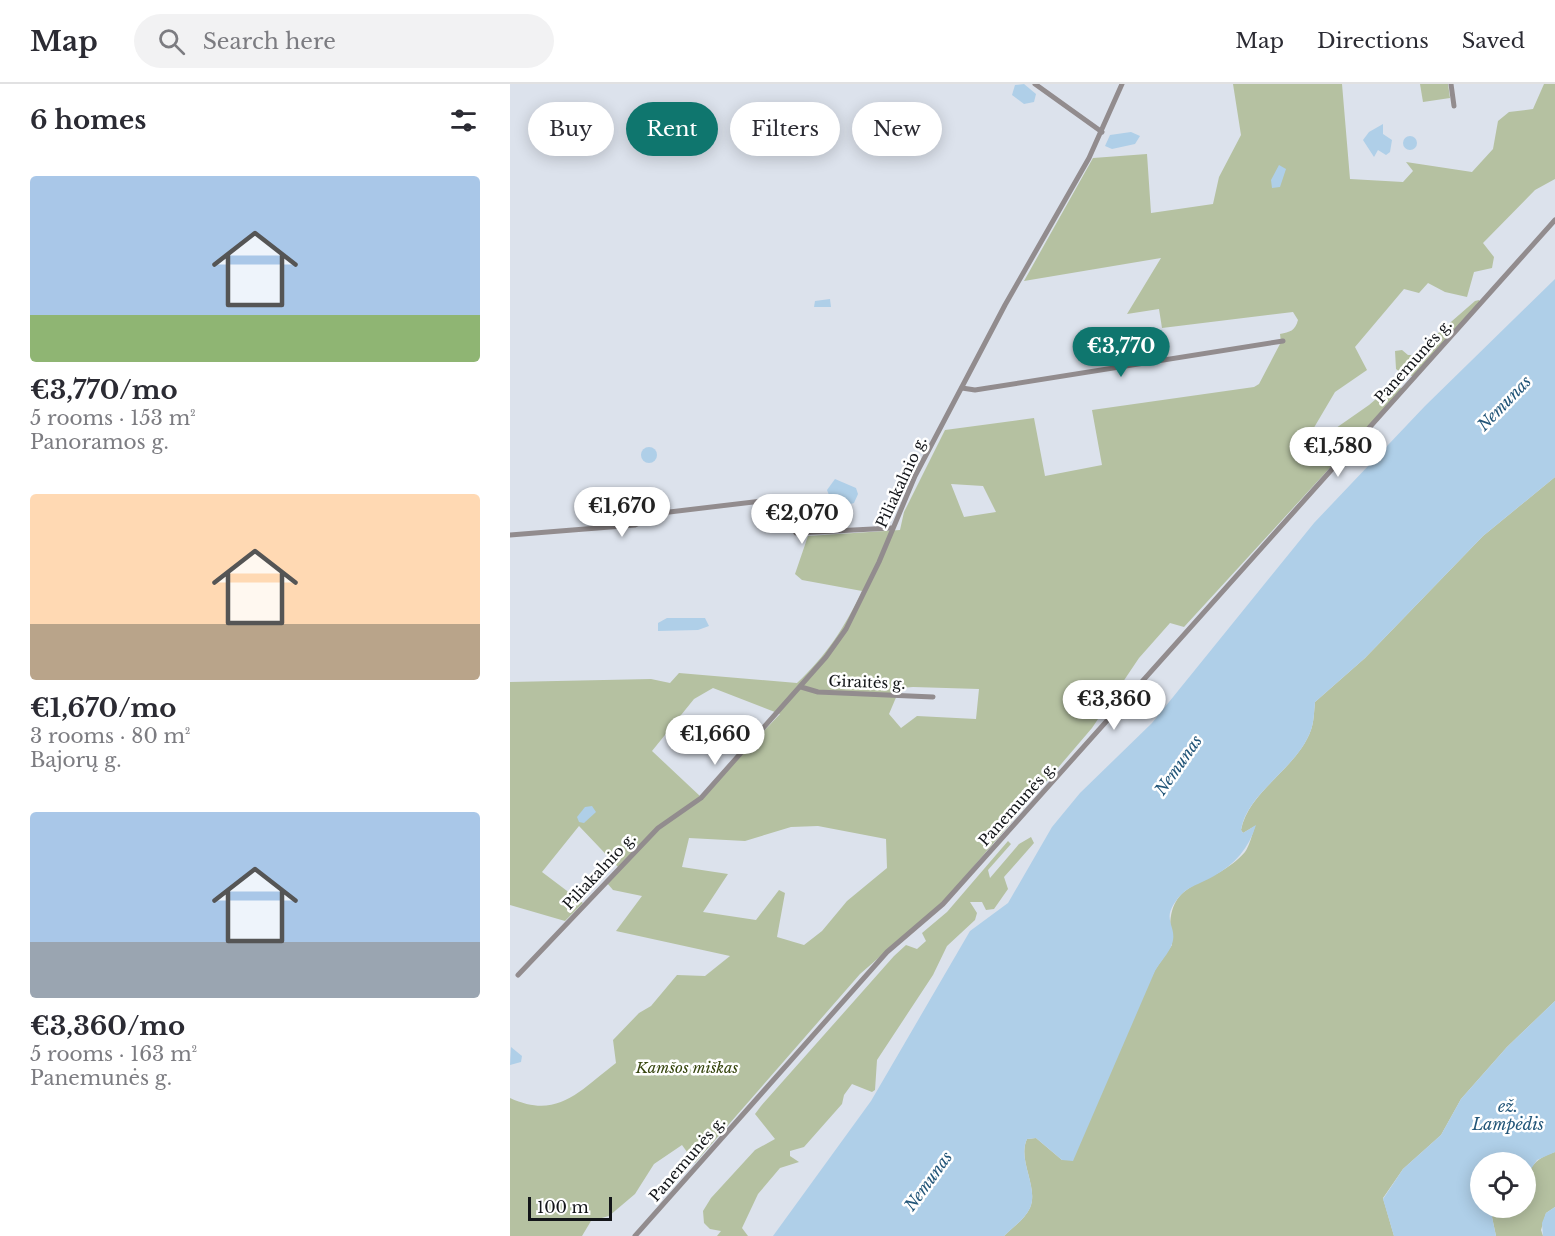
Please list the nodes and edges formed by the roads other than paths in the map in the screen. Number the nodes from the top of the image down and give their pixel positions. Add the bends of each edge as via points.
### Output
1 (1035, 84) edge
2 (1122, 84) edge
3 (1451, 84) edge
4 (1454, 106) dead end
5 (1102, 132) junction
6 (1555, 220) edge
7 (1283, 340) dead end
8 (962, 388) junction
9 (892, 528) junction
10 (510, 535) edge
11 (801, 687) junction
12 (933, 697) dead end
13 (518, 975) dead end
14 (635, 1236) edge

1 - 5 street
2 - 5 street, Piliakalnio g.
3 - 4 street
5 - 8 street, Piliakalnio g.
6 - 14 street, Panemunės g. via 943,904 887,952
7 - 8 street via 975,390
8 - 9 street, Piliakalnio g.
9 - 10 street via 796,533 778,499 661,513 635,525
9 - 11 street, Piliakalnio g. via 846,629
11 - 12 street, Giraitės g. via 818,692
11 - 13 street, Piliakalnio g. via 701,798 658,828

